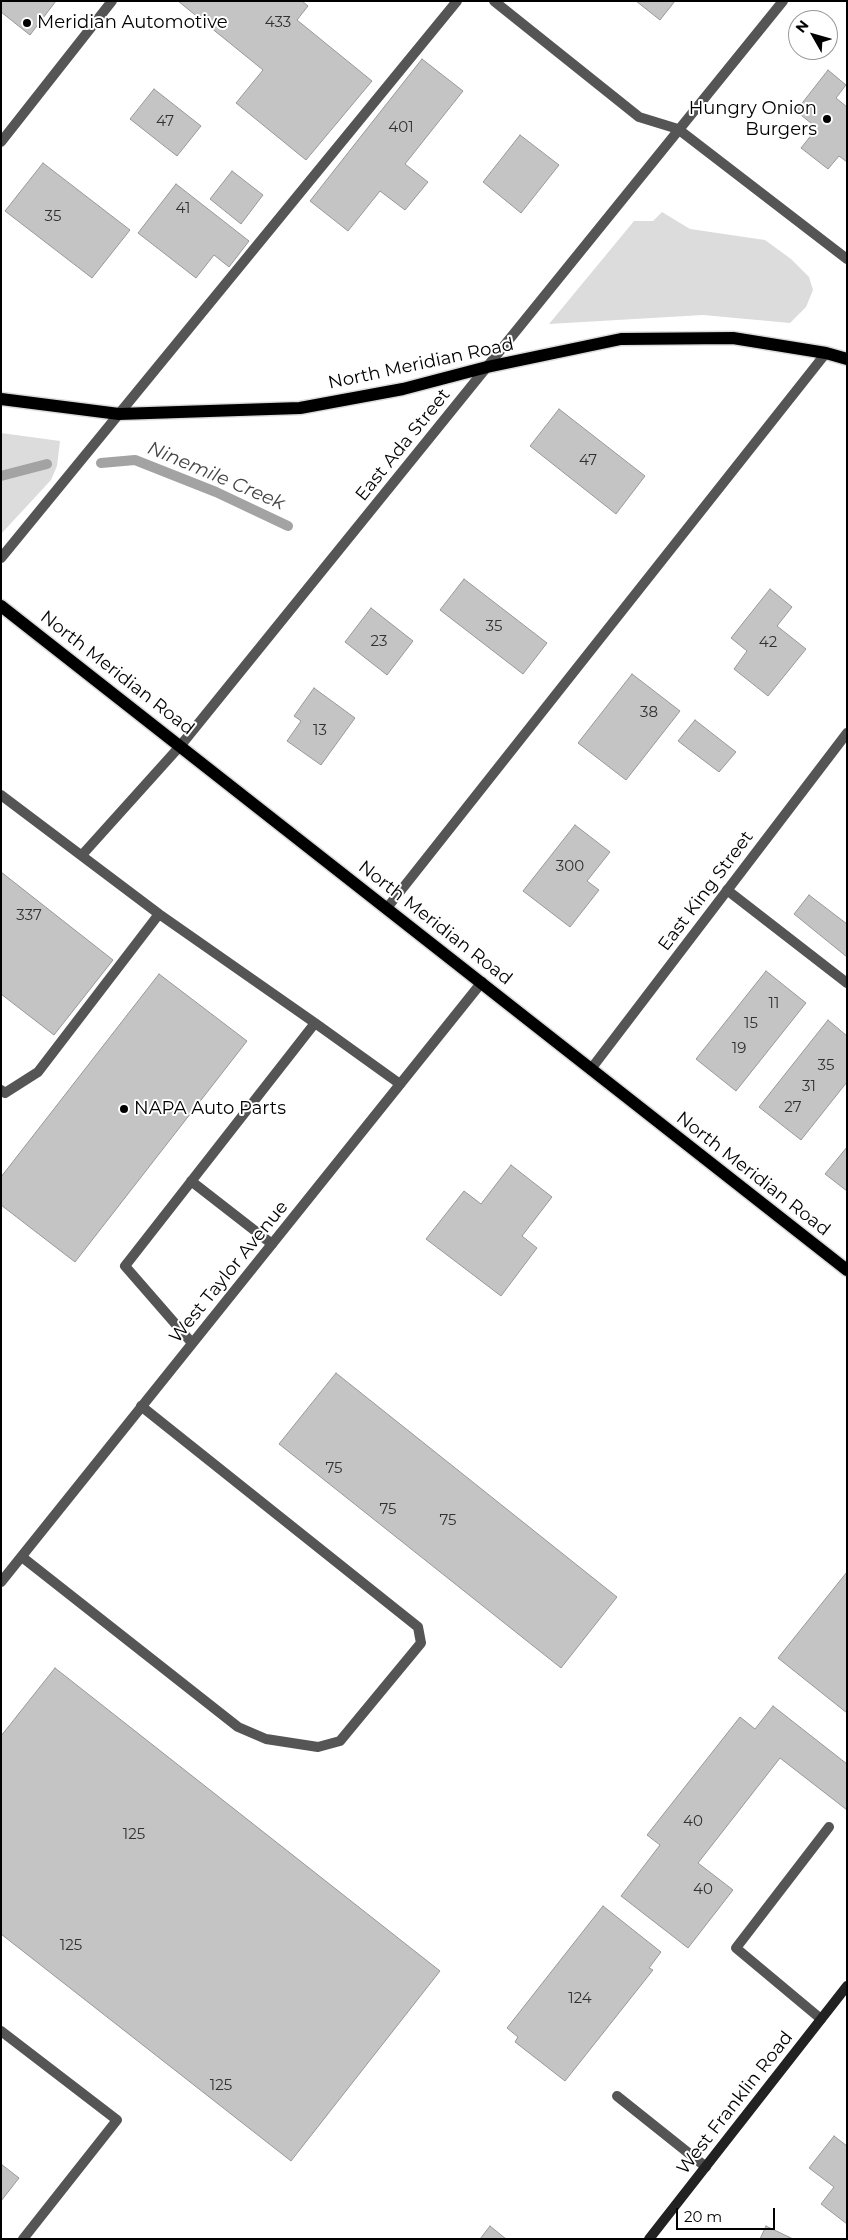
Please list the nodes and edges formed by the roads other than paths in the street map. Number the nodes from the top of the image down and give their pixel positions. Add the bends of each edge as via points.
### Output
1 (112, 1) edge
2 (457, 1) edge
3 (494, 1) edge
4 (783, 1) edge
5 (678, 129) junction
6 (1, 142) edge
7 (847, 259) edge
8 (826, 353) junction
9 (847, 359) edge
10 (487, 367) junction
11 (1, 399) edge
12 (119, 414) junction
13 (1, 558) edge
14 (1, 606) edge
15 (847, 733) edge
16 (182, 745) junction
17 (1, 795) edge
18 (82, 855) junction
19 (727, 890) junction
20 (387, 908) junction
21 (159, 914) junction
22 (482, 982) junction
23 (847, 983) edge
24 (315, 1023) junction
25 (591, 1069) junction
26 (400, 1084) junction
27 (1, 1090) edge
28 (191, 1181) junction
29 (272, 1244) junction
30 (847, 1270) edge
31 (192, 1343) junction
32 (141, 1406) junction
33 (22, 1557) junction
34 (1, 1582) edge
35 (829, 1827) dead end
36 (847, 1986) edge
37 (821, 2020) junction
38 (1, 2030) edge
39 (617, 2096) dead end
40 (706, 2167) junction
41 (23, 2239) edge
42 (649, 2239) edge

1 - 6 street
2 - 12 street
3 - 5 street via 639,117
4 - 5 street, East Ada Street
5 - 7 street
5 - 10 street, East Ada Street
8 - 9 main road, North Meridian Road
8 - 10 main road, North Meridian Road via 733,338 621,339
8 - 20 street
10 - 12 main road, North Meridian Road via 403,389 300,408
10 - 16 street, East Ada Street
11 - 12 main road, North Meridian Road
12 - 13 street
14 - 16 main road, North Meridian Road
15 - 19 street, East King Street
16 - 18 street, East Ada Street
16 - 20 main road, North Meridian Road
17 - 18 street
18 - 21 street
19 - 23 street
19 - 25 street, East King Street
20 - 22 main road, North Meridian Road
21 - 24 street
21 - 27 street via 38,1072 5,1093
22 - 25 main road, North Meridian Road
22 - 26 street, West Taylor Avenue
24 - 26 street
24 - 28 street
25 - 30 main road, North Meridian Road
26 - 29 street, West Taylor Avenue
28 - 29 street
28 - 31 street via 125,1266
29 - 31 street, West Taylor Avenue
31 - 32 street, West Taylor Avenue
32 - 33 street, West Taylor Avenue
32 - 33 street via 418,1627 421,1643 340,1741 318,1747 266,1739 238,1727
33 - 34 street, West Taylor Avenue
35 - 37 street via 736,1948
36 - 37 main road, West Franklin Road
37 - 40 main road, West Franklin Road
38 - 41 street via 117,2120
39 - 40 street
40 - 42 main road, West Franklin Road

